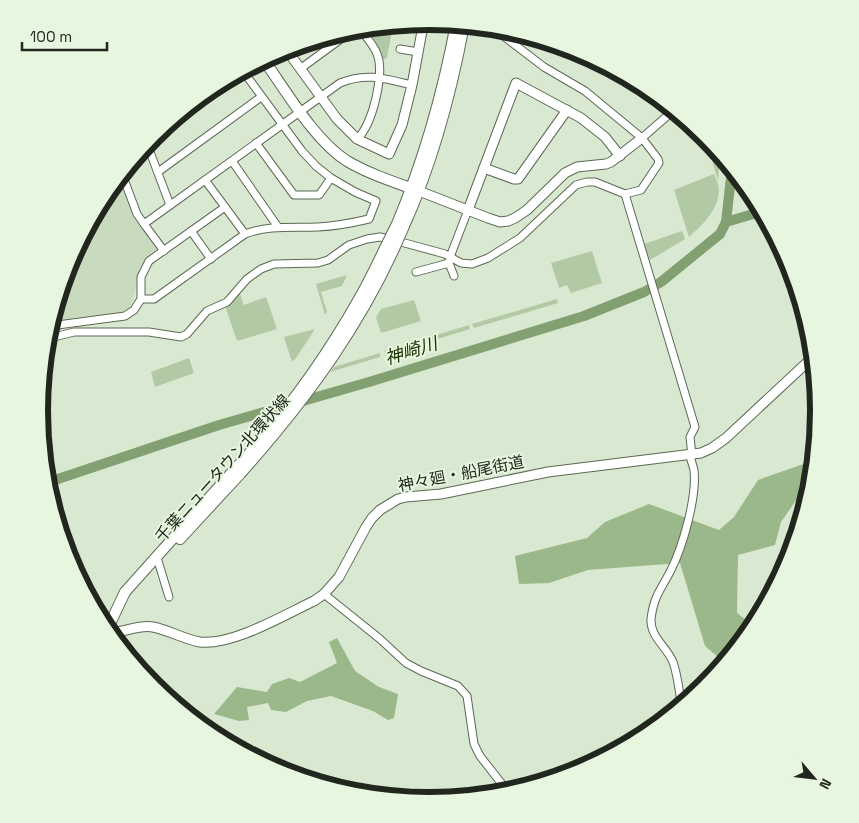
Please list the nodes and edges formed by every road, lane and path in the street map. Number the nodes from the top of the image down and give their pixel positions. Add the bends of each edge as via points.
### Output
1 (420, 30) edge
2 (454, 31) edge
3 (463, 32) edge
4 (364, 36) edge
5 (505, 37) edge
6 (340, 41) edge
7 (400, 48) dead end
8 (418, 52) junction
9 (291, 56) edge
10 (268, 66) edge
11 (300, 69) junction
12 (247, 77) edge
13 (379, 78) junction
14 (412, 85) junction
15 (261, 97) junction
16 (321, 97) junction
17 (567, 110) junction
18 (301, 111) junction
19 (669, 115) edge
20 (282, 124) junction
21 (358, 138) junction
22 (642, 138) junction
23 (256, 143) junction
24 (150, 152) edge
25 (620, 156) junction
26 (232, 161) junction
27 (484, 168) junction
28 (158, 172) junction
29 (331, 178) junction
30 (205, 180) junction
31 (125, 182) edge
32 (415, 190) junction
33 (625, 194) junction
34 (170, 205) junction
35 (225, 207) junction
36 (468, 210) junction
37 (144, 224) junction
38 (278, 227) junction
39 (191, 231) junction
40 (245, 234) junction
41 (164, 251) junction
42 (211, 259) junction
43 (450, 260) junction
44 (416, 272) dead end
45 (454, 276) dead end
46 (141, 299) junction
47 (58, 325) edge
48 (55, 336) edge
49 (808, 362) edge
50 (691, 456) junction
51 (237, 472) junction
52 (158, 561) junction
53 (125, 592) junction
54 (324, 594) junction
55 (169, 597) dead end
56 (111, 622) edge
57 (118, 631) edge
58 (680, 698) edge
59 (504, 786) edge

1 - 8 street
2 - 32 main road, 千葉ニュータウン北環状線
3 - 32 main road, 千葉ニュータウン北環状線 via 444,115
4 - 13 street via 377,52
5 - 22 street via 544,67 585,91
6 - 11 street
7 - 8 street
8 - 14 street
9 - 11 street
10 - 18 main road
11 - 16 street
12 - 15 street
13 - 14 street
13 - 16 street via 353,78
13 - 21 street via 370,119
14 - 21 street via 402,125 389,154
15 - 20 street
15 - 28 street
16 - 18 street
16 - 21 street via 337,119
17 - 25 street via 596,128
17 - 27 street via 518,179
17 - 27 street via 516,83
18 - 20 street
18 - 32 main road via 321,138 342,157 366,171
19 - 22 street
20 - 23 street
20 - 29 street via 302,151
22 - 25 street
22 - 33 street via 659,163 641,190
23 - 26 street
23 - 29 street via 294,195 319,195
24 - 28 street
25 - 36 street via 606,164 577,167 565,173 515,218 500,222
26 - 30 street
26 - 38 street
27 - 36 street
28 - 34 street
29 - 38 street via 376,201 368,219 328,226
30 - 34 street
30 - 35 street
31 - 37 street
32 - 36 street
32 - 51 main road, 千葉ニュータウン北環状線, bridge via 400,225 396,245 366,304 329,364 282,427
33 - 43 street via 594,182 582,182 571,188 520,238 488,258 469,265
33 - 50 street via 695,427 690,437
34 - 37 street
35 - 39 street
35 - 40 street
36 - 43 street
37 - 41 street
38 - 40 street
39 - 41 street
39 - 42 street
40 - 42 street
41 - 46 street via 144,270
42 - 46 street via 154,299
43 - 44 street
43 - 45 street
43 - 48 street via 445,254 380,237 349,246 318,263 274,264 261,269 247,279 228,302 207,311 181,338 149,332 74,332
46 - 47 street via 125,316
49 - 50 street, 神々廻・船尾街道 via 726,438
50 - 54 street, 神々廻・船尾街道 via 564,470 398,499 372,518 338,577
50 - 58 street via 693,487 687,524 671,570 658,590 651,621 653,632 672,659
51 - 52 main road, 千葉ニュータウン北環状線
51 - 53 main road, 千葉ニュータウン北環状線
52 - 53 main road, 千葉ニュータウン北環状線
52 - 55 street
53 - 56 main road, 千葉ニュータウン北環状線
54 - 57 street, 神々廻・船尾街道 via 255,628 214,642 191,640 153,627
54 - 59 street via 406,663 458,686 467,696 474,744

